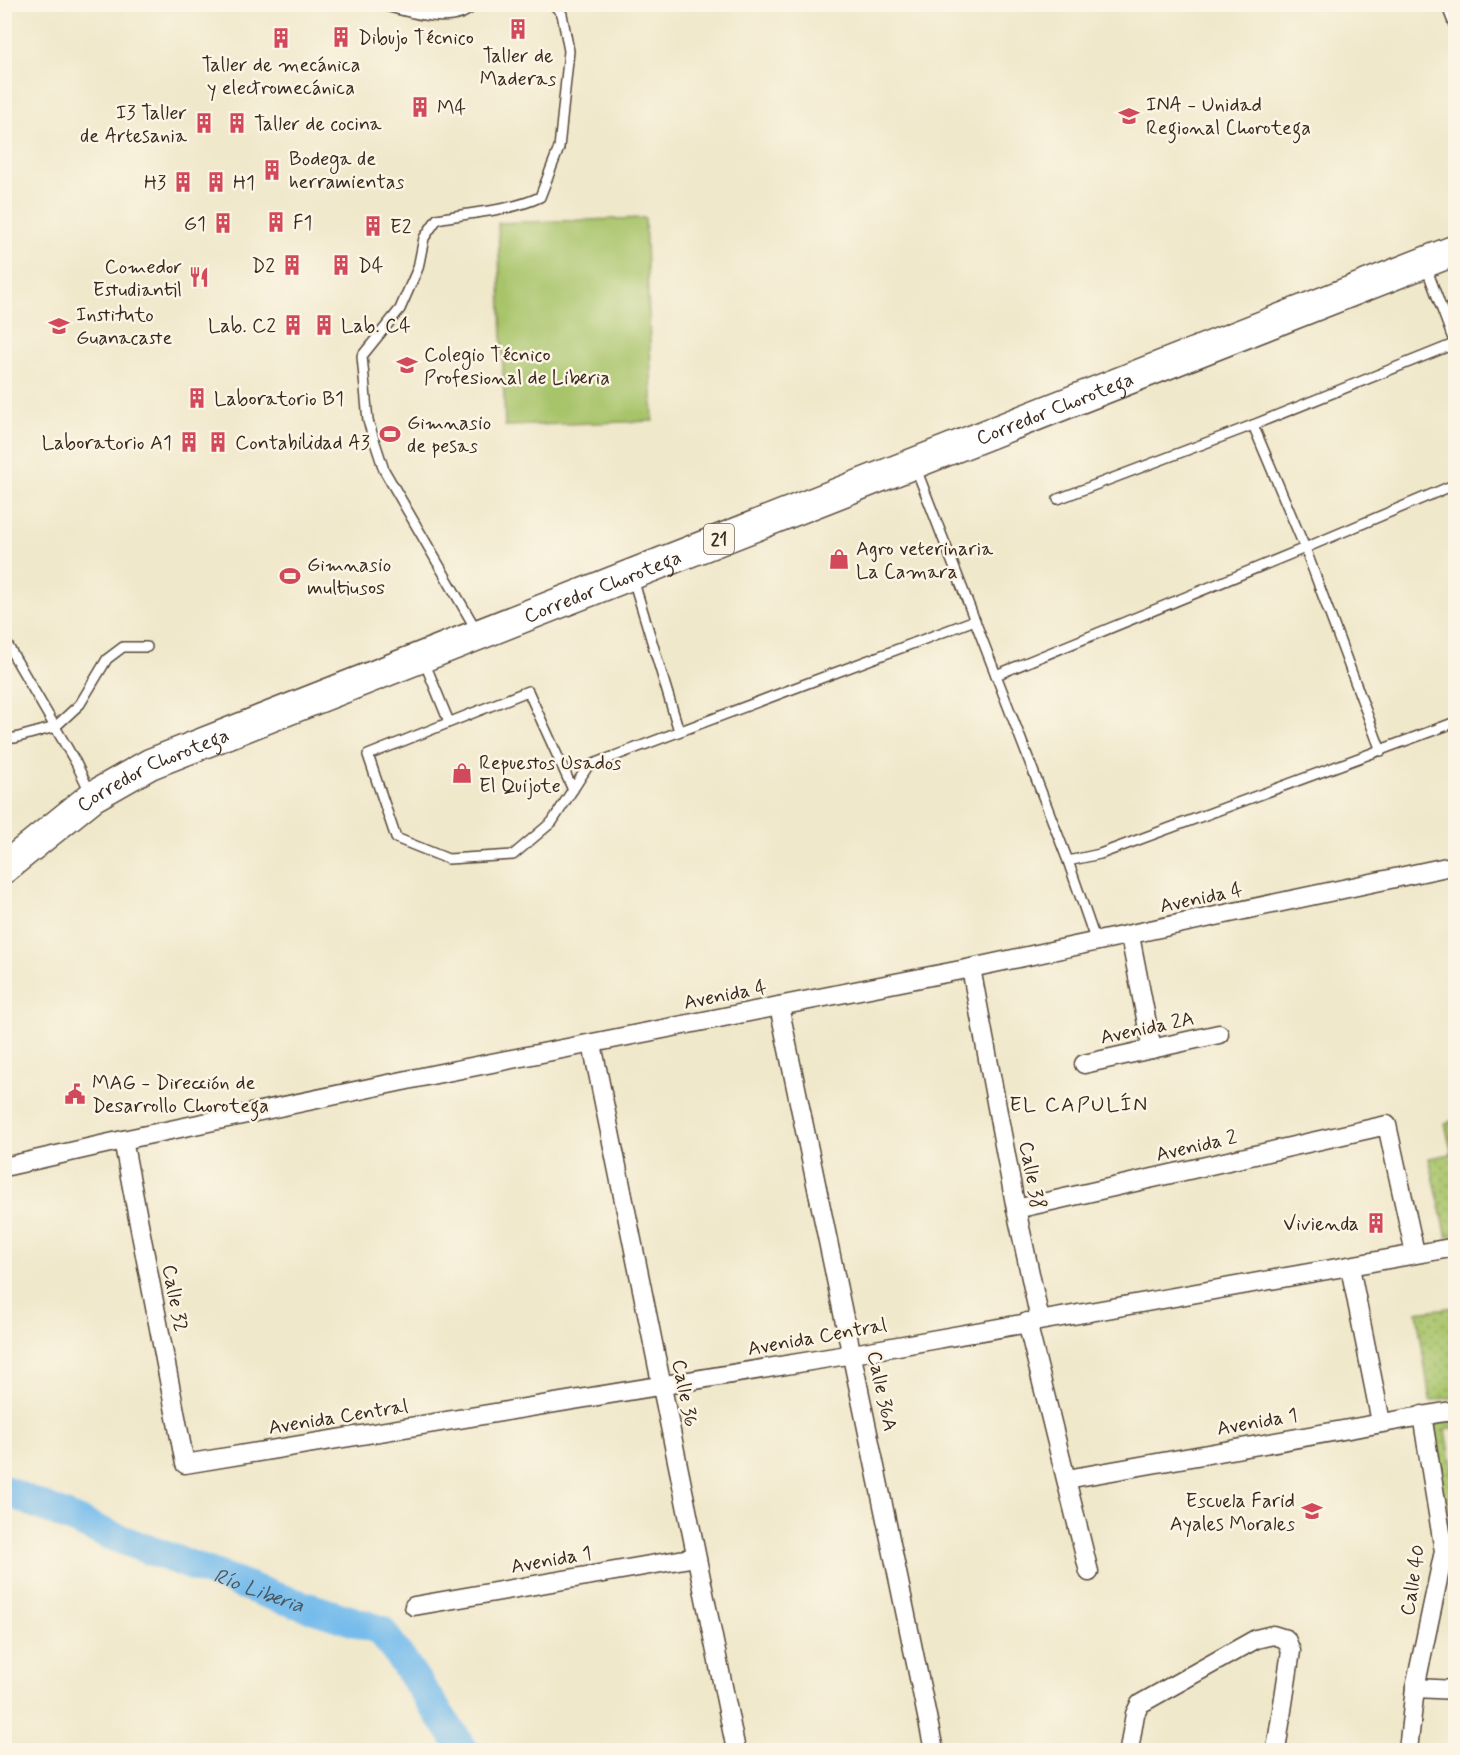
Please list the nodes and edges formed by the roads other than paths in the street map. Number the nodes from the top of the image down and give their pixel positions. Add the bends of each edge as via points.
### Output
1 (378, 4) edge
2 (477, 4) edge
3 (553, 4) edge
4 (1446, 4) edge
5 (1455, 30) edge
6 (1455, 250) edge
7 (1424, 262) junction
8 (1455, 346) edge
9 (1253, 425) junction
10 (914, 462) junction
11 (1455, 484) edge
12 (1058, 499) dead end
13 (1305, 548) junction
14 (631, 573) junction
15 (975, 620) junction
16 (478, 633) junction
17 (4, 639) edge
18 (147, 647) dead end
19 (422, 656) junction
20 (996, 675) junction
21 (449, 722) junction
22 (1455, 722) edge
23 (55, 727) junction
24 (679, 731) junction
25 (4, 738) edge
26 (1381, 751) junction
27 (573, 790) junction
28 (92, 797) junction
29 (1068, 861) junction
30 (1455, 866) edge
31 (4, 868) edge
32 (1130, 936) junction
33 (1096, 942) junction
34 (970, 968) junction
35 (779, 1006) junction
36 (1219, 1034) dead end
37 (592, 1044) junction
38 (1152, 1049) junction
39 (1084, 1064) dead end
40 (123, 1140) junction
41 (4, 1167) edge
42 (1016, 1209) junction
43 (1455, 1247) edge
44 (1415, 1253) junction
45 (1350, 1267) junction
46 (1034, 1321) junction
47 (853, 1354) junction
48 (661, 1385) junction
49 (1455, 1410) edge
50 (1422, 1415) junction
51 (1381, 1422) junction
52 (185, 1464) joint
53 (1067, 1479) junction
54 (696, 1557) junction
55 (1089, 1572) dead end
56 (414, 1606) dead end
57 (1415, 1688) junction
58 (1455, 1690) edge
59 (736, 1750) edge
60 (934, 1750) edge
61 (1129, 1750) edge
62 (1276, 1750) edge
63 (1408, 1750) edge

1 - 2 lane via 419,14 443,15 460,14
3 - 16 lane via 562,14 569,51 559,148 540,197 520,206 437,219 424,238 418,267 400,309 362,356 368,421 384,470
4 - 5 lane
6 - 7 main road, Corredor Chorotega / 21
7 - 8 lane
7 - 10 main road, Corredor Chorotega / 21
8 - 9 lane
9 - 12 lane
9 - 13 lane
10 - 14 main road, Corredor Chorotega / 21
10 - 15 lane
11 - 13 lane
13 - 20 lane
13 - 26 lane
14 - 16 main road, Corredor Chorotega / 21
14 - 24 lane
15 - 20 lane
15 - 24 lane
16 - 19 main road, Corredor Chorotega / 21
17 - 23 lane
18 - 23 lane via 123,647 107,659 80,704
19 - 21 lane
19 - 28 main road, Corredor Chorotega / 21 via 150,764
20 - 29 lane
21 - 27 lane via 528,691
21 - 27 lane via 369,755 396,838 448,860 513,855 552,822
22 - 26 lane
23 - 25 lane
23 - 28 lane
24 - 27 lane via 588,766
26 - 29 lane via 1100,854
28 - 31 main road, Corredor Chorotega / 21
29 - 33 lane
30 - 32 street, Avenida 4
32 - 33 street, Avenida 4
32 - 38 street
33 - 34 street, Avenida 4
34 - 35 street, Avenida 4
34 - 42 street, Calle 38
35 - 37 street, Avenida 4
35 - 47 street, Calle 36A
36 - 38 street, Avenida 2A
37 - 40 street, Avenida 4
37 - 48 street, Calle 36
38 - 39 street, Avenida 2A
40 - 41 street, Avenida 4
40 - 52 street, Calle 32
42 - 44 street, Avenida 2 via 1387,1125
42 - 46 street, Calle 38
43 - 44 street, Avenida Central
44 - 45 street, Avenida Central
45 - 46 street, Avenida Central
45 - 51 street
46 - 47 street, Avenida Central
46 - 53 street, Calle 38
47 - 48 street, Avenida Central
47 - 60 street, Calle 36A
48 - 52 street, Avenida Central
48 - 54 street, Calle 36
49 - 50 street, Avenida 1
50 - 51 street, Avenida 1
50 - 57 street, Calle 40 via 1444,1551
51 - 53 street, Avenida 1
53 - 55 street, Calle 38
54 - 56 street, Avenida 1
54 - 59 street, Calle 36
57 - 58 street
57 - 63 street, Calle 40
61 - 62 street via 1140,1704 1256,1639 1273,1635 1286,1639 1291,1651

